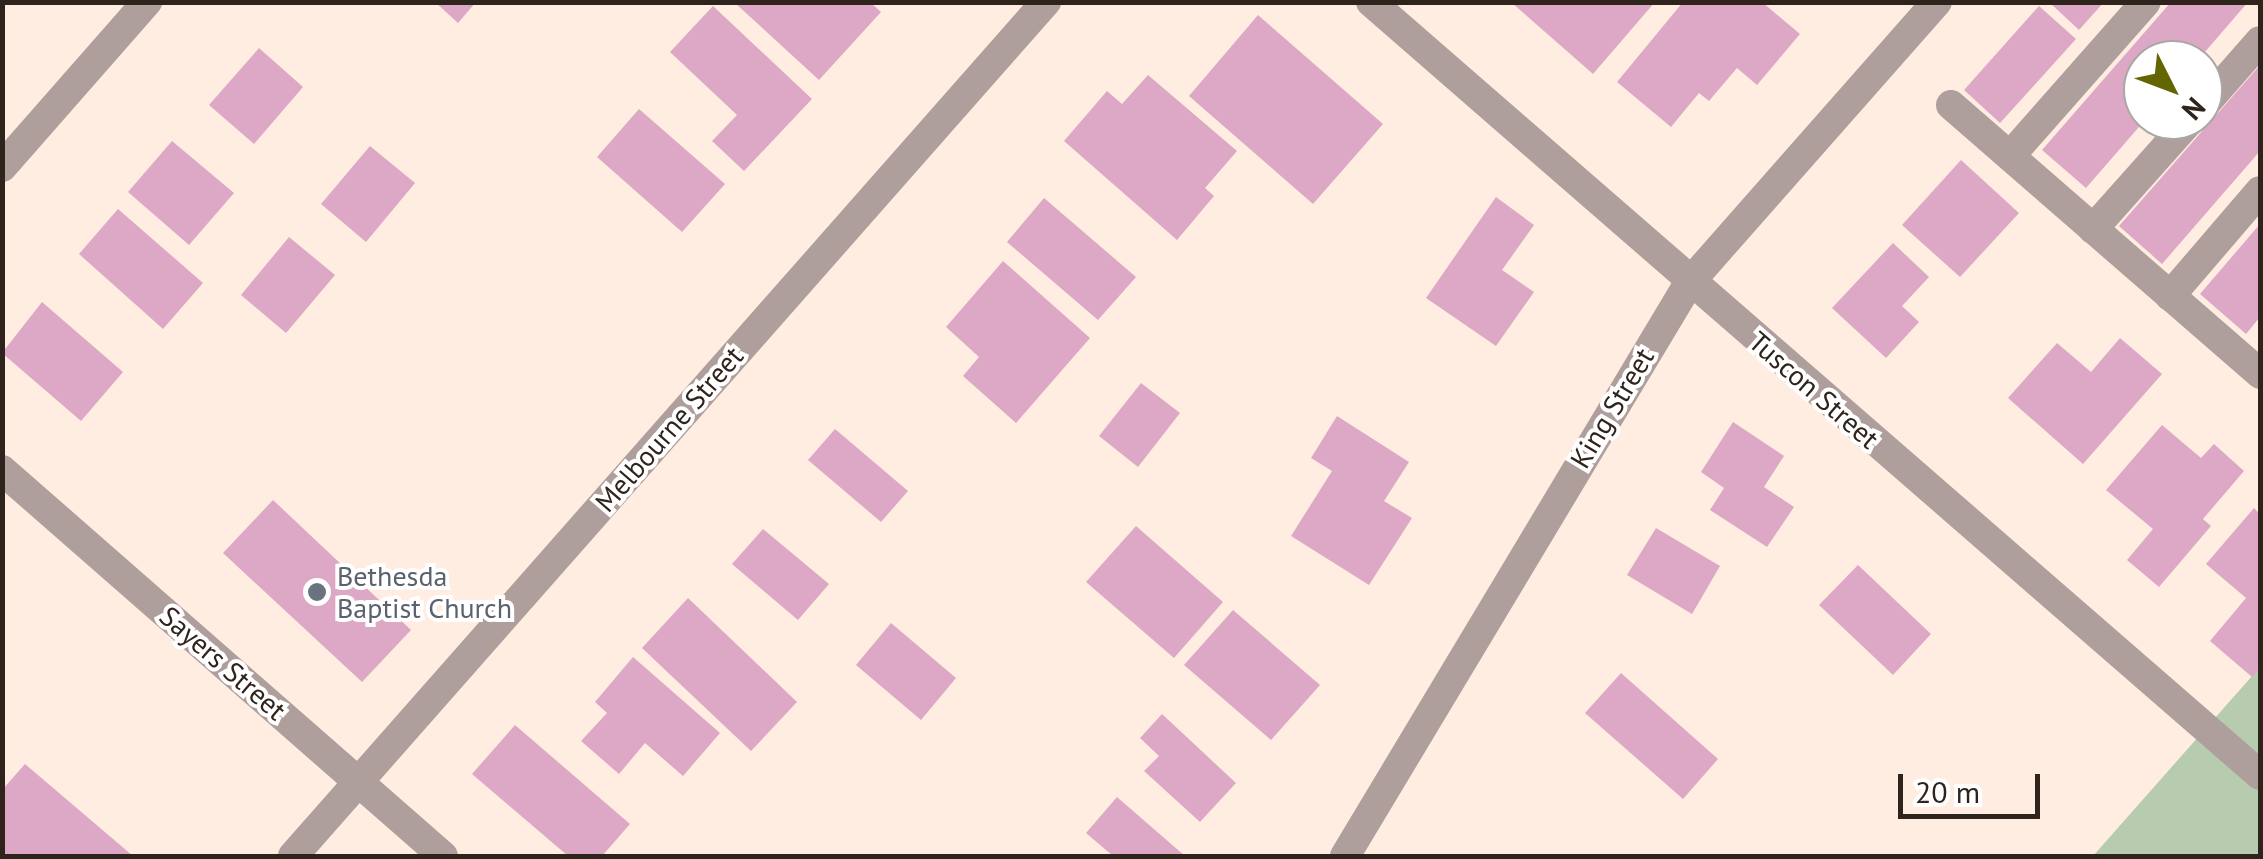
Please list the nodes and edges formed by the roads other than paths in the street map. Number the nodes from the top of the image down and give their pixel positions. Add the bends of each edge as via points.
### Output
1 (147, 2) edge
2 (1046, 2) edge
3 (1370, 2) edge
4 (1937, 2) edge
5 (2146, 2) edge
6 (2260, 42) edge
7 (2223, 84) edge
8 (1951, 105) dead end
9 (2172, 140) edge
10 (2010, 156) junction
11 (2, 167) edge
12 (2260, 191) edge
13 (2092, 229) junction
14 (1689, 283) junction
15 (2170, 296) junction
16 (2257, 363) edge
17 (2, 470) edge
18 (2260, 775) edge
19 (358, 781) junction
20 (292, 856) edge
21 (443, 856) edge
22 (1345, 856) edge

1 - 11 street
2 - 19 street, Melbourne Street
3 - 14 street, Tuscon Street
4 - 14 street, King Street
5 - 10 street
6 - 7 street
8 - 10 street
9 - 13 street
10 - 13 street
12 - 15 street
13 - 15 street
14 - 18 street, Tuscon Street
14 - 22 street, King Street
15 - 16 street
17 - 19 street, Sayers Street
19 - 20 street, Melbourne Street
19 - 21 street, Sayers Street

